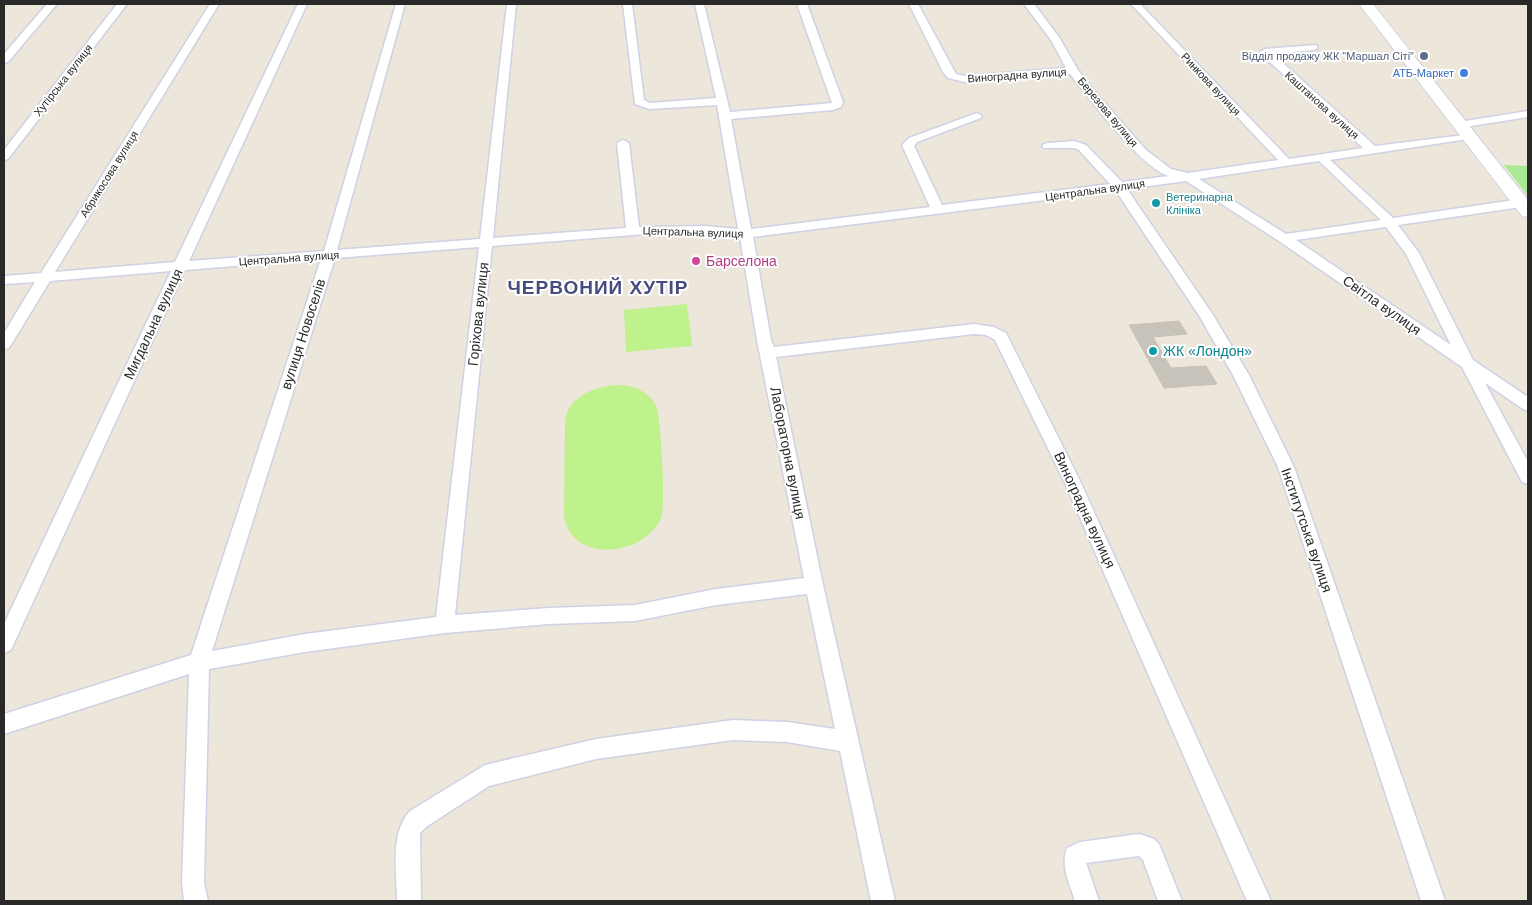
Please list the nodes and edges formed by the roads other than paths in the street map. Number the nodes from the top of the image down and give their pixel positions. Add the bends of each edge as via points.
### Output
1 (52, 4) edge
2 (122, 4) edge
3 (214, 4) edge
4 (302, 4) edge
5 (400, 4) edge
6 (511, 4) edge
7 (627, 4) edge
8 (700, 4) edge
9 (802, 4) edge
10 (913, 4) edge
11 (1029, 4) edge
12 (1136, 4) edge
13 (1366, 4) edge
14 (1313, 47) dead end
15 (4, 60) edge
16 (1074, 70) junction
17 (723, 108) junction
18 (1528, 114) edge
19 (977, 116) dead end
20 (1463, 131) junction
21 (623, 143) dead end
22 (1048, 146) dead end
23 (1372, 150) junction
24 (4, 157) edge
25 (1322, 158) junction
26 (1287, 163) junction
27 (1188, 177) junction
28 (1120, 187) junction
29 (1524, 207) edge
30 (938, 211) junction
31 (1389, 222) junction
32 (633, 231) junction
33 (746, 234) junction
34 (1284, 238) junction
35 (486, 242) junction
36 (328, 255) junction
37 (181, 265) junction
38 (45, 276) junction
39 (4, 280) edge
40 (4, 344) edge
41 (768, 353) junction
42 (1468, 365) junction
43 (1528, 405) edge
44 (1528, 477) edge
45 (814, 585) junction
46 (445, 624) junction
47 (4, 644) edge
48 (199, 662) junction
49 (4, 724) edge
50 (848, 742) junction
51 (196, 901) edge
52 (409, 901) edge
53 (883, 901) edge
54 (1087, 901) edge
55 (1170, 901) edge
56 (1259, 901) edge
57 (1433, 901) edge

1 - 15 street
2 - 24 street, Хутірська вулиця
3 - 38 street, Абрикосова вулиця
4 - 37 street, Мигдальна вулиця
5 - 36 street, вулиця Новоселів
6 - 35 street, Горіхова вулиця
7 - 17 street via 639,102 649,106
8 - 17 street, Лабораторна вулиця
9 - 17 street via 838,103 832,107
10 - 16 street, Виноградна вулиця via 952,76 965,79
11 - 16 street, Березова вулиця via 1056,39
12 - 26 street, Ринкова вулиця
13 - 20 main road
14 - 23 street, Каштанова вулиця via 1265,52
16 - 27 street, Березова вулиця via 1104,111 1142,152 1167,172
17 - 33 street, Лабораторна вулиця
18 - 20 street, Центральна вулиця
19 - 30 street via 913,140 908,145
20 - 23 street, Центральна вулиця
20 - 29 main road
21 - 32 street
22 - 28 street, Інститутська вулиця via 1074,144 1082,147
23 - 25 street, Центральна вулиця
25 - 26 street, Центральна вулиця
25 - 31 street
26 - 27 street, Центральна вулиця
27 - 28 street, Центральна вулиця
27 - 34 street, Світла вулиця
28 - 30 street, Центральна вулиця
28 - 57 street, Інститутська вулиця via 1206,315 1241,375 1286,467
29 - 31 street
30 - 33 street, Центральна вулиця
31 - 34 street
31 - 42 street via 1412,253
32 - 33 street, Центральна вулиця via 706,230
32 - 35 street, Центральна вулиця
33 - 41 street, Лабораторна вулиця
34 - 42 street, Світла вулиця
35 - 36 street, Центральна вулиця
35 - 46 street, Горіхова вулиця
36 - 37 street, Центральна вулиця
36 - 48 street, вулиця Новоселів
37 - 38 street, Центральна вулиця
37 - 47 street, Мигдальна вулиця
38 - 39 street, Центральна вулиця
38 - 40 street, Абрикосова вулиця
41 - 45 street, Лабораторна вулиця
41 - 56 street, Виноградна вулиця via 974,329 989,330 1001,338 1072,481
42 - 43 street
42 - 44 street, Світла вулиця
45 - 46 street via 716,597 634,613
45 - 50 street, Лабораторна вулиця
46 - 48 street via 305,643
48 - 49 street
48 - 51 street, вулиця Новоселів via 193,883
50 - 52 street via 787,732 733,730 596,749 485,776 418,818 410,828
50 - 53 street, Лабораторна вулиця
54 - 55 street via 1074,856 1139,845 1151,852

